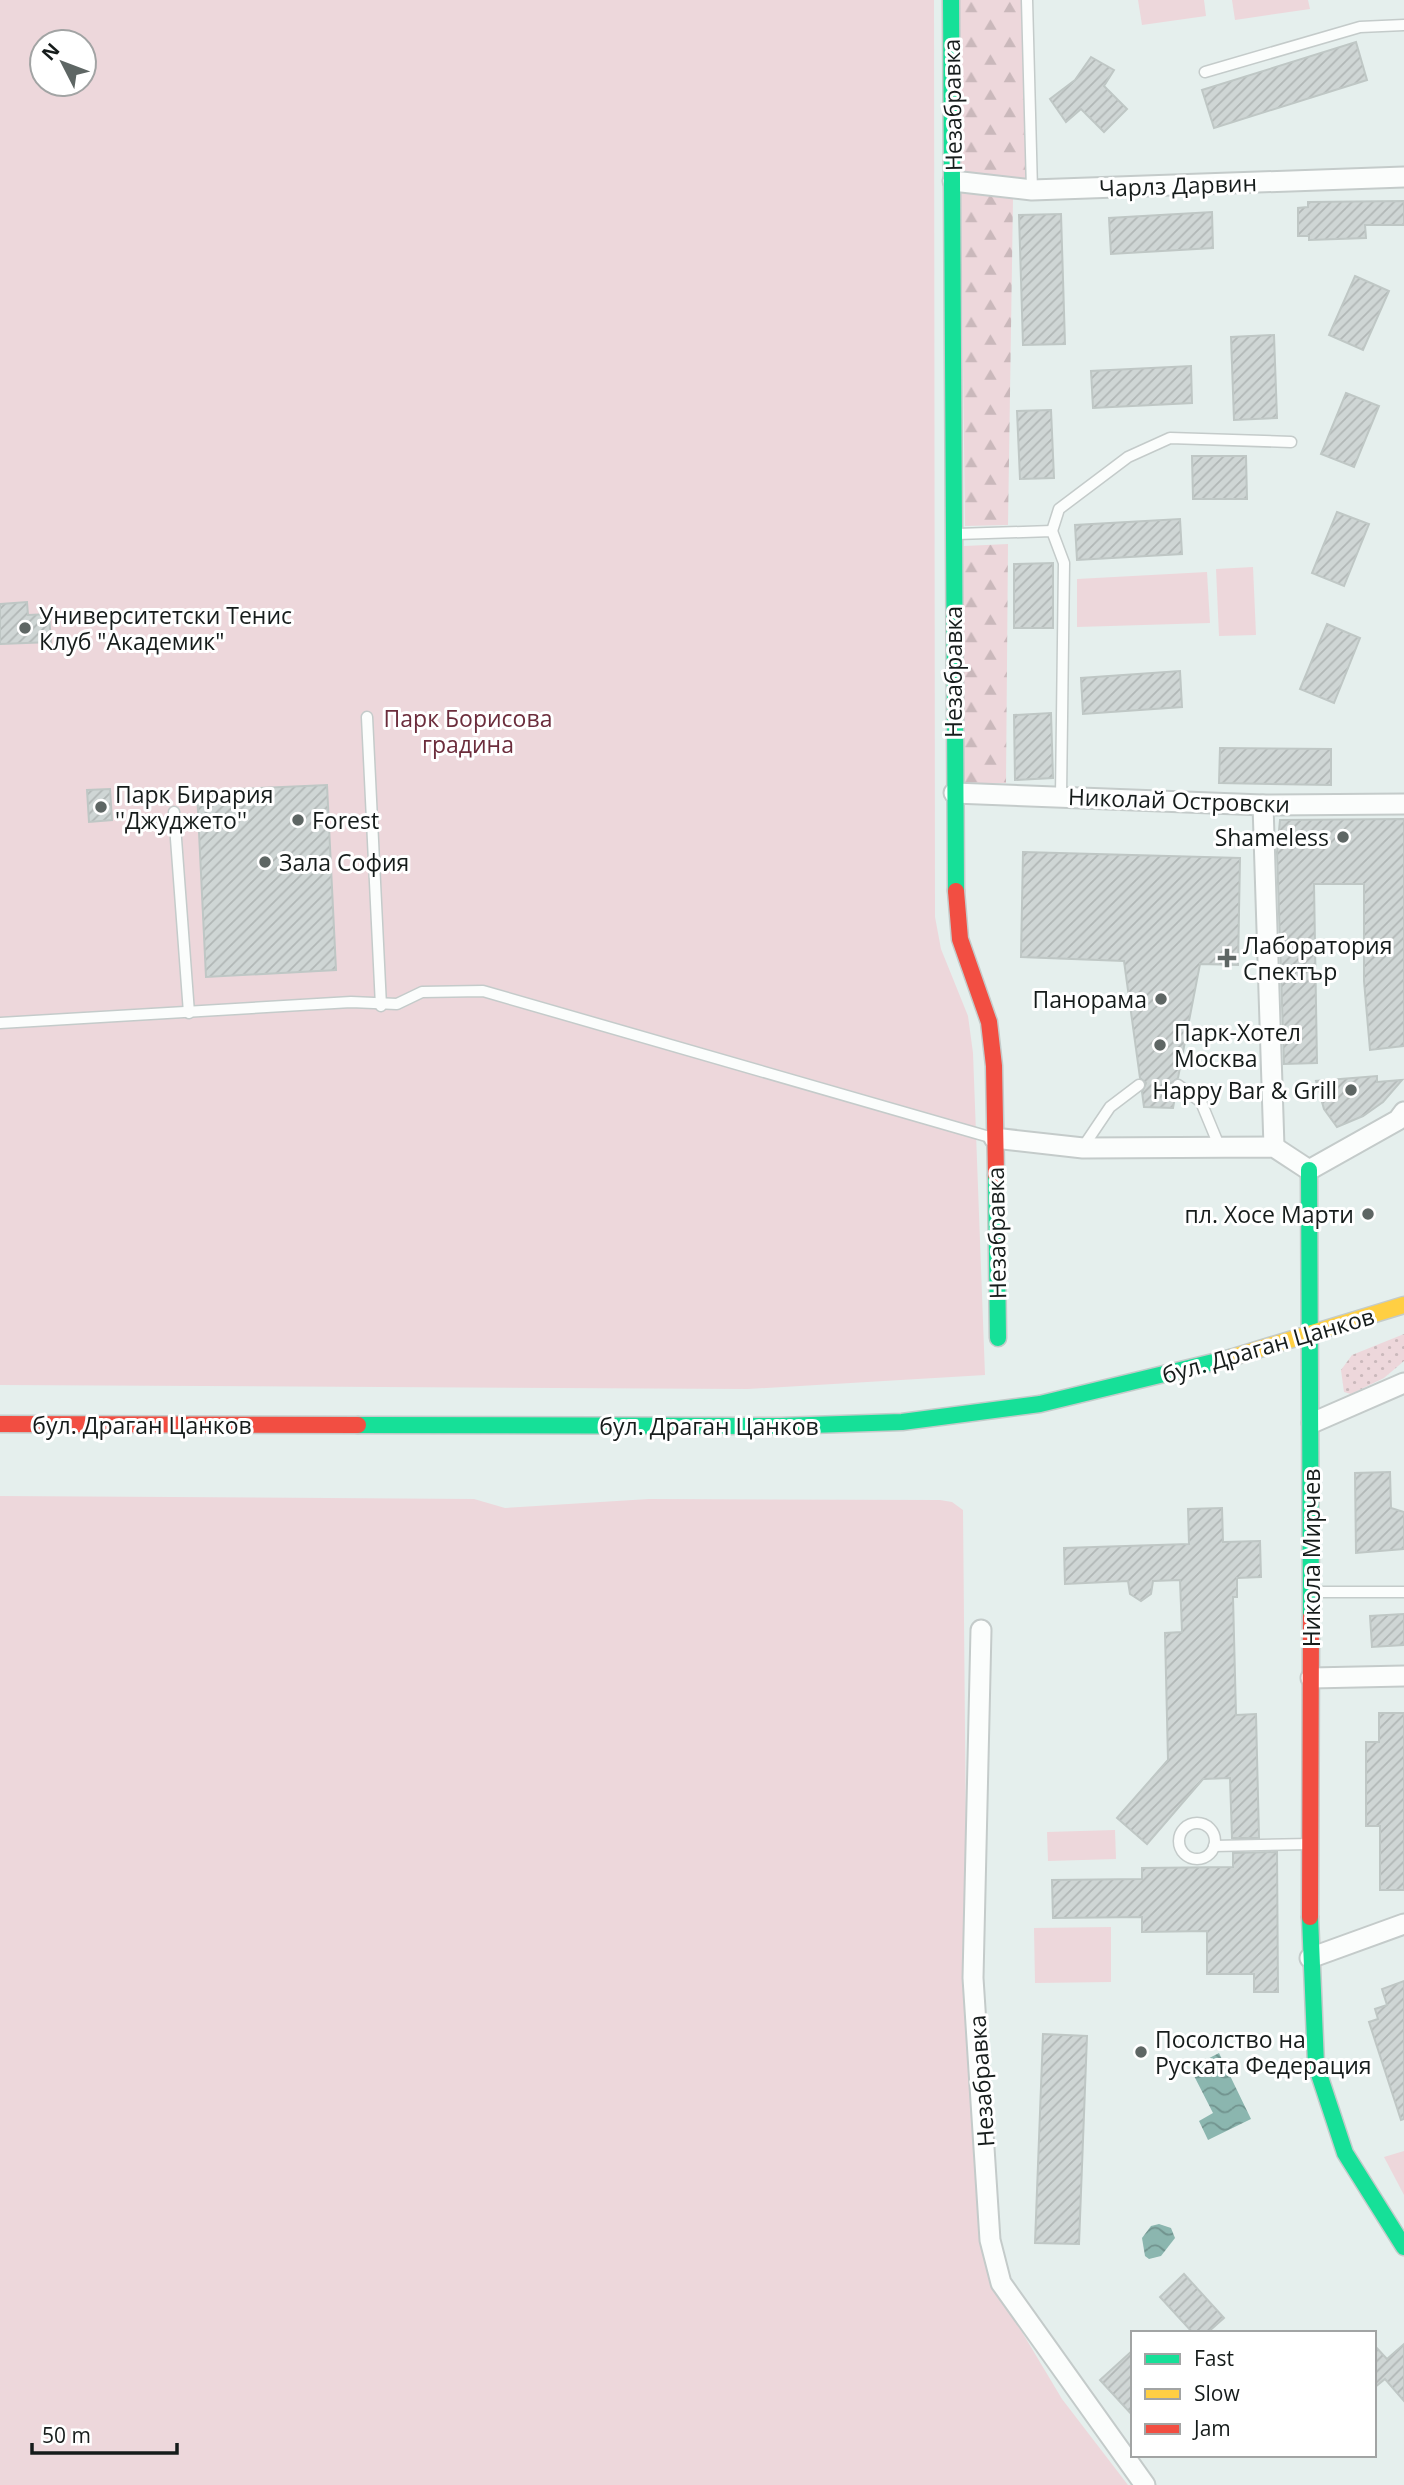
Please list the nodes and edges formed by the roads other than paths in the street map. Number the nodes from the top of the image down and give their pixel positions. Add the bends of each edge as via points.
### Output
1 (951, 0) edge
2 (1027, 0) edge
3 (1404, 25) edge
4 (1205, 72) dead end
5 (1404, 177) edge
6 (953, 181) junction
7 (1032, 190) junction
8 (1291, 442) dead end
9 (1052, 531) junction
10 (953, 534) junction
11 (367, 717) dead end
12 (954, 793) junction
13 (1061, 796) junction
14 (1404, 804) edge
15 (1263, 805) junction
16 (174, 812) dead end
17 (381, 1006) junction
18 (189, 1013) junction
19 (0, 1023) edge
20 (1139, 1085) dead end
21 (1178, 1086) dead end
22 (1404, 1112) edge
23 (994, 1138) junction
24 (1274, 1147) junction
25 (1083, 1148) junction
26 (1220, 1149) junction
27 (1309, 1170) junction
28 (1404, 1305) edge
29 (1312, 1337) junction
30 (998, 1338) dead end
31 (1399, 1383) edge
32 (1312, 1423) junction
33 (0, 1424) edge
34 (1404, 1591) edge
35 (1311, 1592) junction
36 (981, 1630) dead end
37 (1404, 1676) edge
38 (1311, 1678) junction
39 (1310, 1844) junction
40 (1214, 1846) dead end
41 (1404, 1924) edge
42 (1310, 1958) junction
43 (1404, 2247) edge
44 (1145, 2485) edge

1 - 6 street, Незабравка
2 - 7 lane
3 - 4 lane via 1360,27
5 - 7 street, Чарлз Дарвин
6 - 7 street, Чарлз Дарвин
6 - 10 street, Незабравка
8 - 9 lane via 1170,438 1128,457 1059,509
9 - 10 lane
9 - 13 lane via 1064,563
10 - 12 street, Незабравка
11 - 17 lane
12 - 13 street, Николай Островски
12 - 23 street, Незабравка via 956,910 960,939 989,1022
13 - 15 street, Николай Островски
14 - 15 street, Николай Островски
15 - 24 street
16 - 18 lane
17 - 18 lane via 351,1002
17 - 23 lane via 410,1000 422,992 483,990
18 - 19 lane
20 - 25 lane via 1110,1107
21 - 26 lane via 1201,1102
22 - 27 street via 1398,1120
23 - 25 street
23 - 30 street, Незабравка
24 - 26 street
24 - 27 street
25 - 26 street
27 - 29 street, Никола Мирчев
28 - 29 street, бул. Драган Цанков
29 - 32 street, Никола Мирчев
29 - 33 street, бул. Драган Цанков via 1126,1385 994,1412 847,1425
31 - 32 street
32 - 35 street, Никола Мирчев
34 - 35 lane
35 - 38 street, Никола Мирчев
36 - 44 street, Незабравка via 973,1978 990,2240 1001,2283
37 - 38 street
38 - 39 street, Никола Мирчев
39 - 40 lane
39 - 42 street, Никола Мирчев
41 - 42 street
42 - 43 street, Никола Мирчев via 1316,2064 1345,2153

